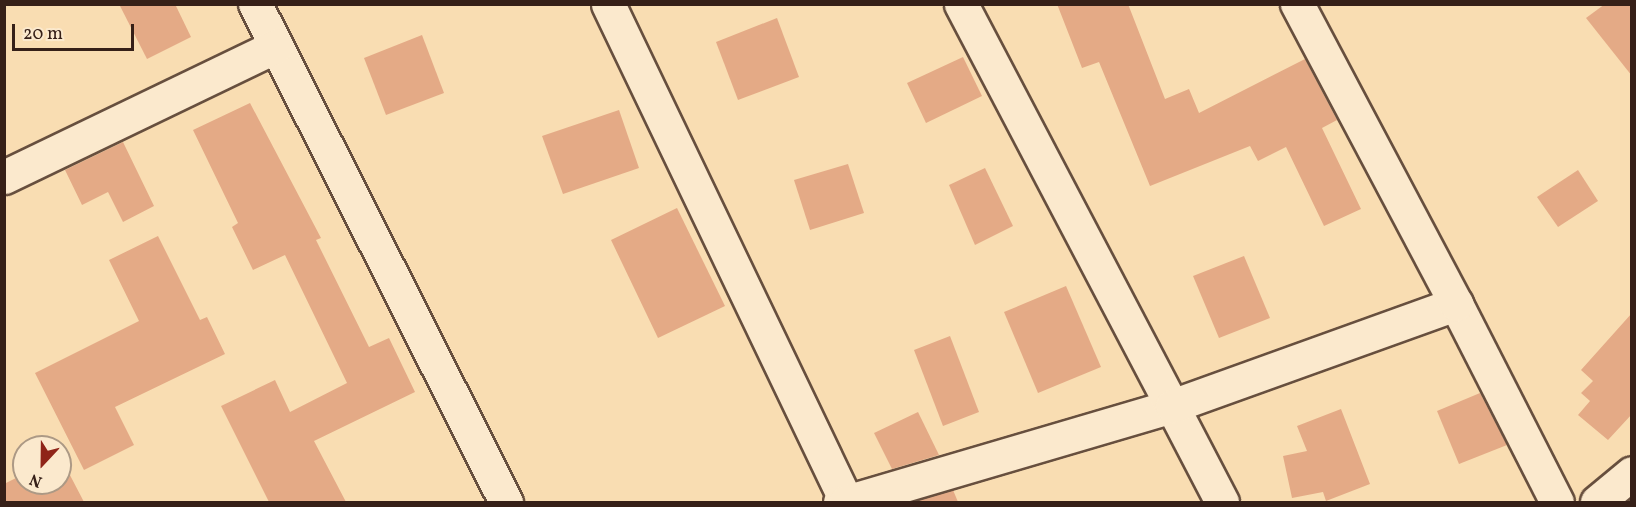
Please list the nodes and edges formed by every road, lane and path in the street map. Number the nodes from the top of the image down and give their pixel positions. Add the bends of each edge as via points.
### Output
1 (255, 4) edge
2 (609, 4) edge
3 (962, 4) edge
4 (1305, 7) edge
5 (276, 46) junction
6 (4, 177) edge
7 (1456, 304) junction
8 (1172, 406) junction
9 (1632, 473) edge
10 (506, 502) edge
11 (844, 502) edge
12 (1222, 502) edge
13 (1557, 502) edge
14 (1597, 502) edge

1 - 5 street
2 - 11 street
3 - 8 street
4 - 7 street
5 - 6 street
5 - 10 street
7 - 8 street
7 - 13 street
8 - 11 street
8 - 12 street
9 - 14 street

